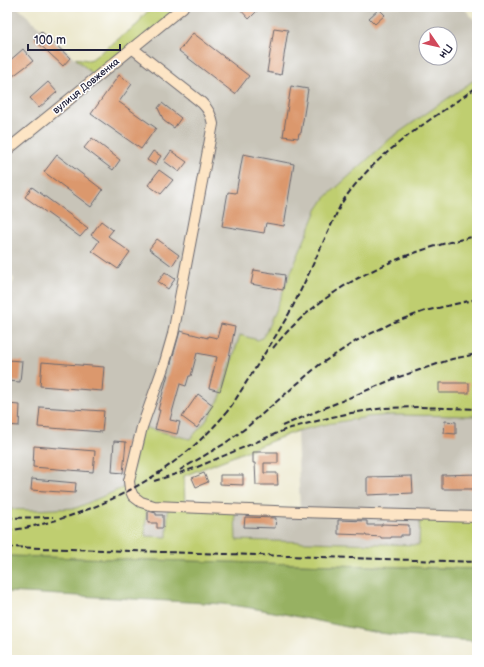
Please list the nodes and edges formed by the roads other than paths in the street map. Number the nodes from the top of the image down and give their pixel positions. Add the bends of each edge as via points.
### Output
1 (183, 7) edge
2 (132, 48) junction
3 (7, 150) edge
4 (477, 516) edge

1 - 2 street, вулиця Довженка
2 - 3 street, вулиця Довженка
2 - 4 street via 202,103 208,109 213,124 172,334 142,427 130,478 132,494 141,502 154,506

